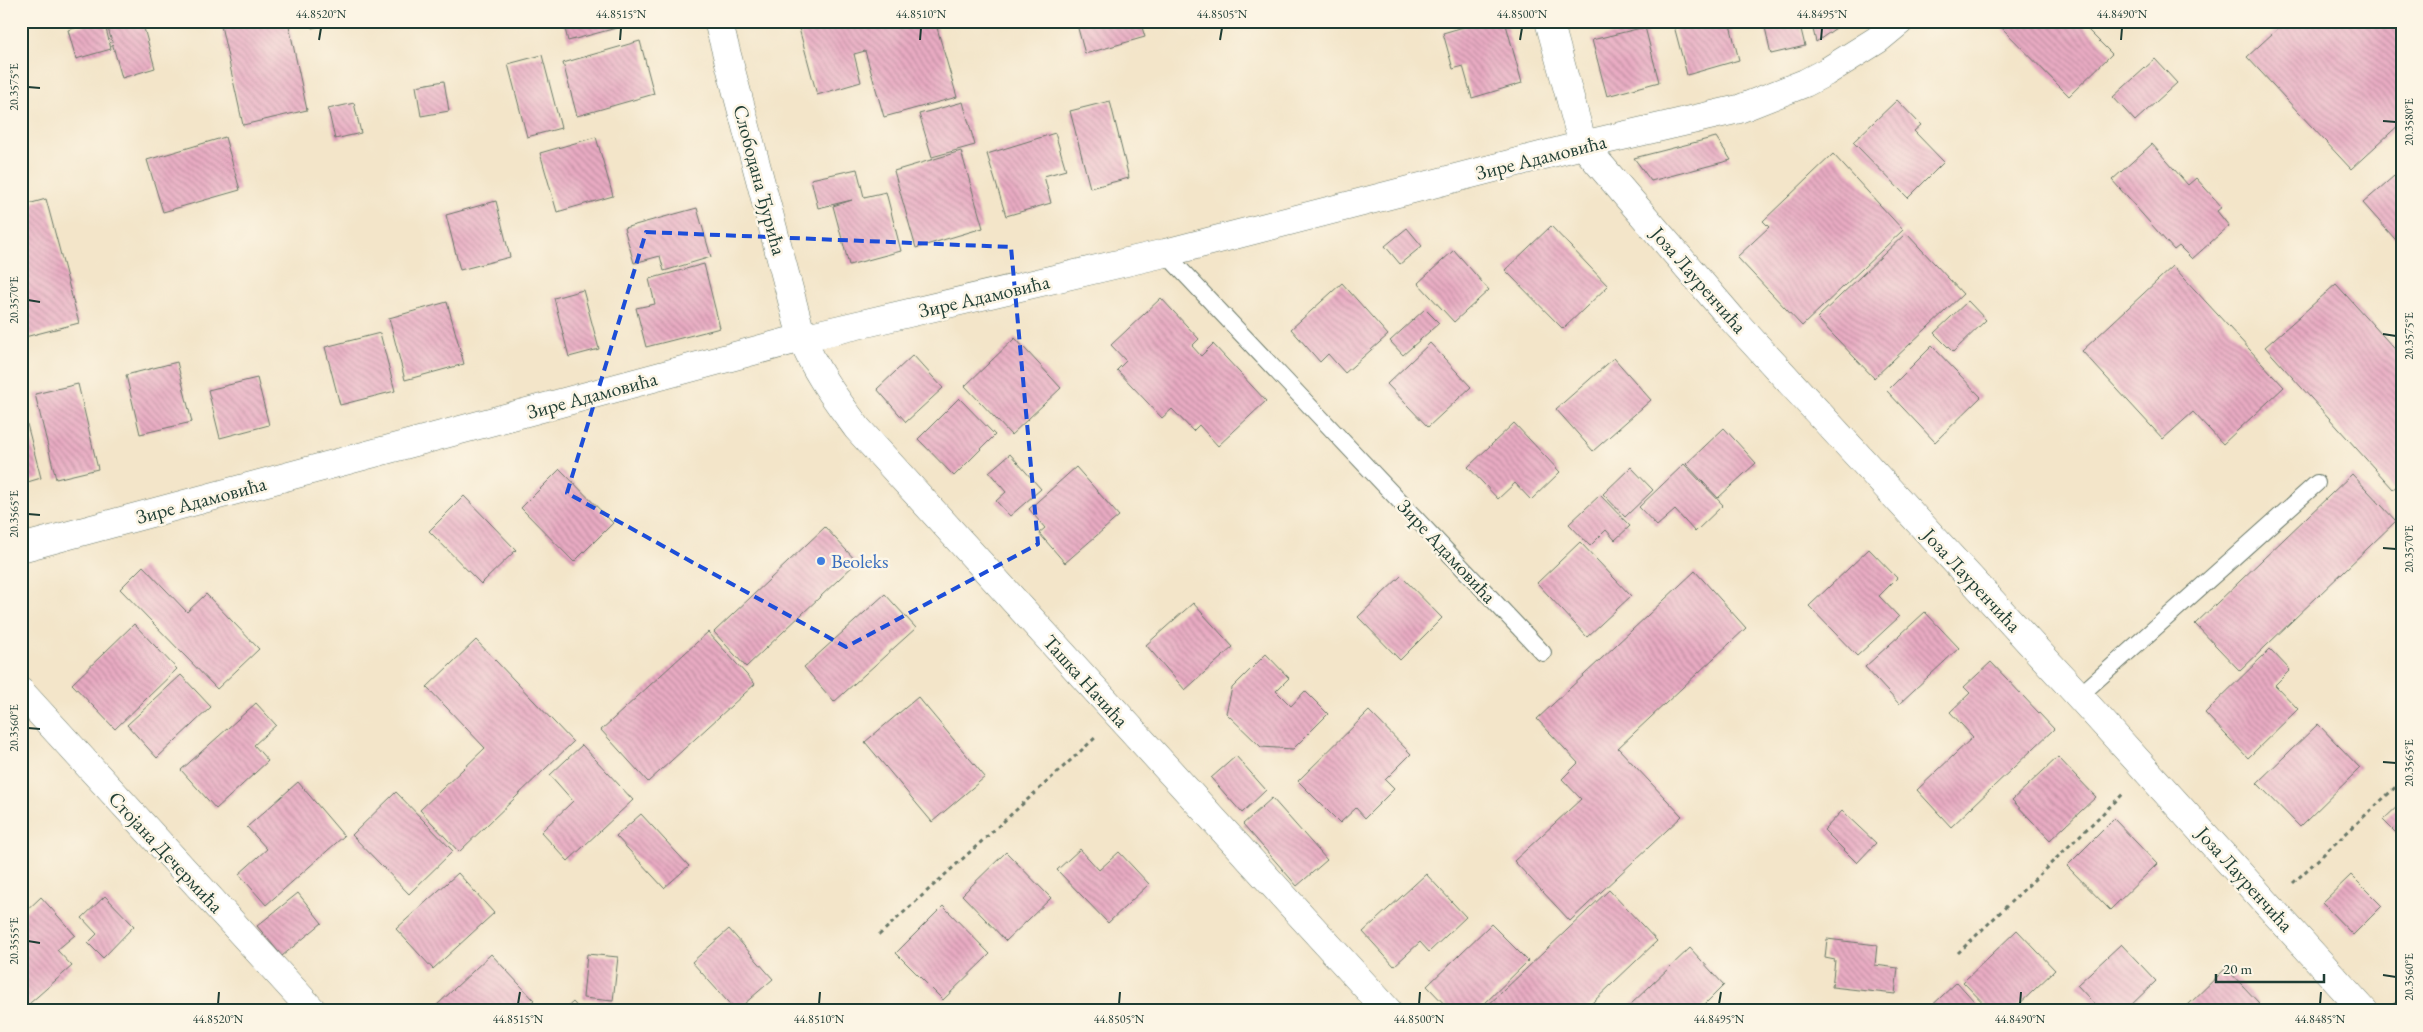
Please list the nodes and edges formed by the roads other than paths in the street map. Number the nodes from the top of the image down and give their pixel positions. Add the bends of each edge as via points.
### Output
1 (718, 21) edge
2 (1549, 21) edge
3 (1900, 21) edge
4 (1583, 145) junction
5 (1165, 254) junction
6 (802, 338) junction
7 (2317, 483) dead end
8 (21, 548) edge
9 (1543, 653) dead end
10 (21, 692) edge
11 (2079, 696) junction
12 (312, 1011) edge
13 (1388, 1011) edge
14 (2364, 1011) edge

1 - 6 street, Слободана Ђурића
2 - 4 street
3 - 4 street, Зире Адамовића via 1849,59 1778,94 1739,109
4 - 5 street, Зире Адамовића
4 - 11 street, Јоза Лауренчића via 1732,319
5 - 6 street, Зире Адамовића
5 - 9 lane, Зире Адамовића
6 - 8 street, Зире Адамовића
6 - 13 street, Ташка Начића via 812,362 857,428
7 - 11 lane
10 - 12 street, Стојана Дечермића
11 - 14 street, Јоза Лауренчића

